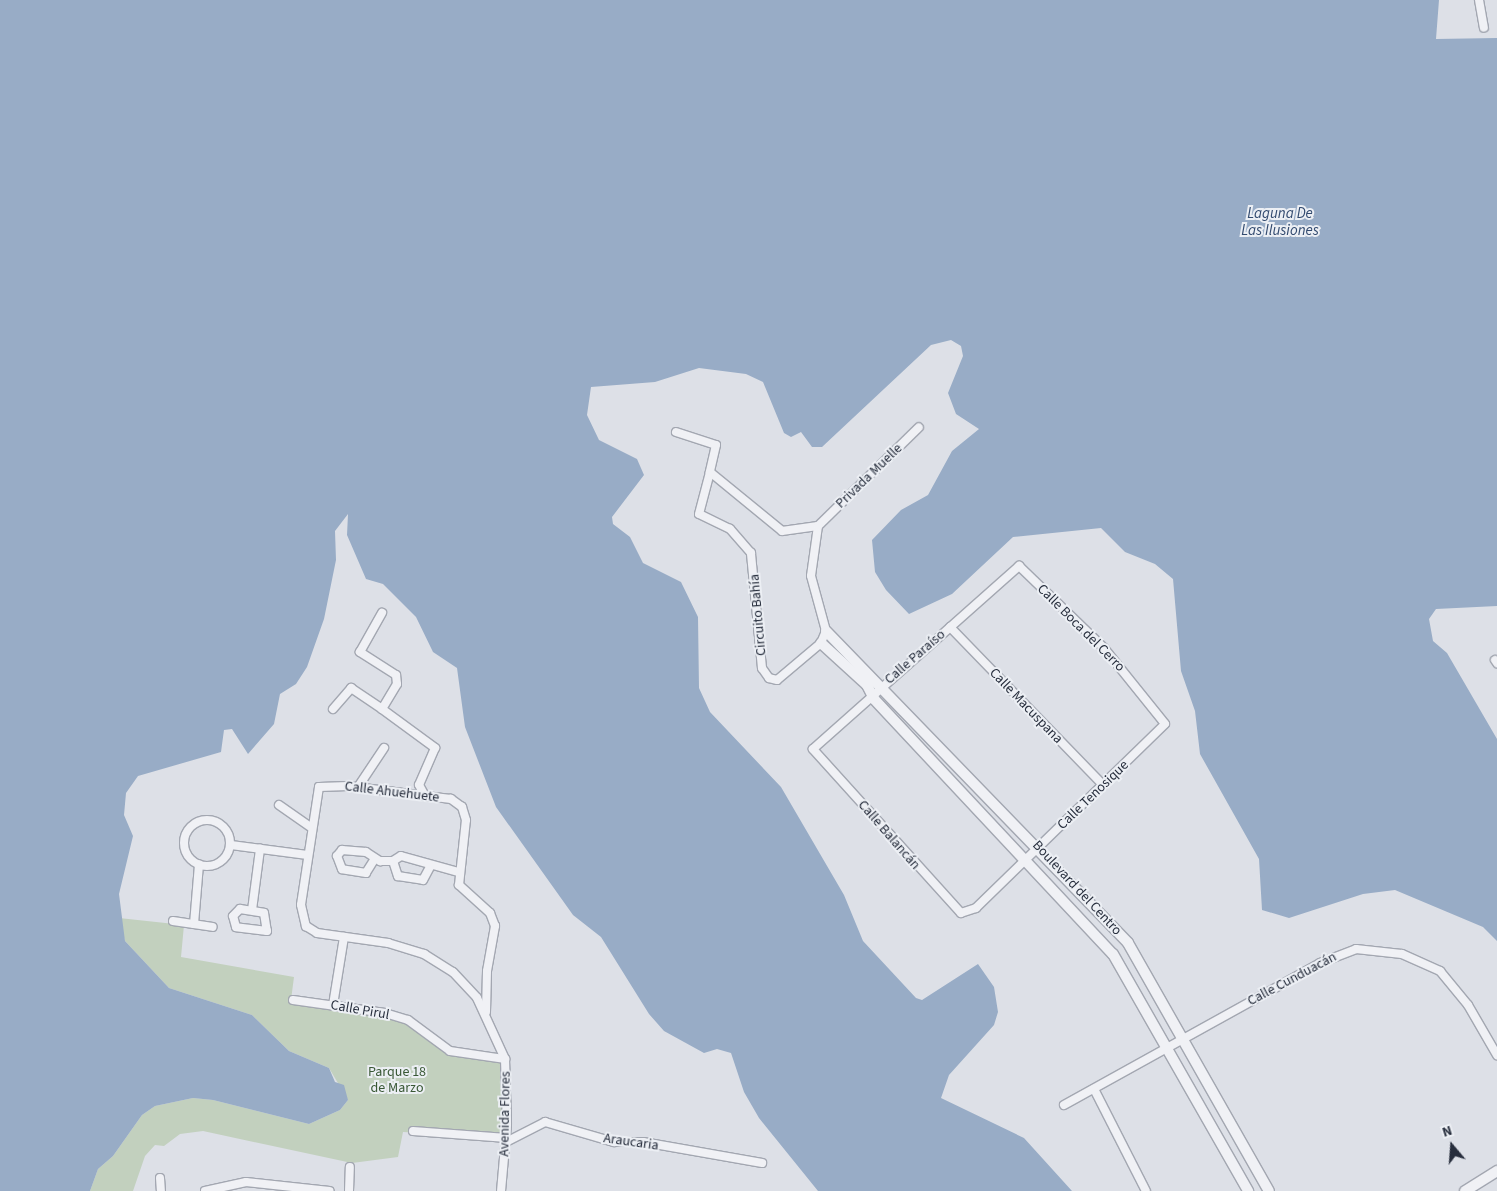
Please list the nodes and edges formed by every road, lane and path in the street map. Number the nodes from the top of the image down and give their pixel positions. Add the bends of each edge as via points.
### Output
1 (1479, 0) edge
2 (1484, 28) dead end
3 (920, 427) dead end
4 (676, 432) dead end
5 (710, 472) junction
6 (818, 526) junction
7 (1018, 566) joint
8 (382, 613) dead end
9 (950, 626) junction
10 (826, 631) junction
11 (821, 643) junction
12 (866, 677) junction
13 (881, 687) junction
14 (871, 696) junction
15 (382, 709) junction
16 (333, 710) dead end
17 (1161, 716) joint
18 (384, 748) dead end
19 (813, 749) joint
20 (1102, 785) junction
21 (358, 787) junction
22 (425, 796) junction
23 (279, 805) dead end
24 (310, 827) junction
25 (231, 845) junction
26 (1039, 848) junction
27 (260, 849) junction
28 (307, 855) junction
29 (377, 860) junction
30 (1026, 860) junction
31 (393, 862) junction
32 (199, 864) junction
33 (430, 867) junction
34 (458, 872) junction
35 (252, 910) junction
36 (968, 912) joint
37 (173, 921) dead end
38 (194, 924) junction
39 (213, 926) dead end
40 (344, 937) junction
41 (294, 1000) dead end
42 (333, 1005) junction
43 (486, 1012) junction
44 (1180, 1039) junction
45 (1168, 1048) junction
46 (1497, 1055) edge
47 (505, 1059) junction
48 (1094, 1089) junction
49 (1064, 1105) dead end
50 (414, 1131) dead end
51 (506, 1140) junction
52 (762, 1164) dead end
53 (350, 1167) dead end
54 (1497, 1171) edge
55 (160, 1178) dead end
56 (1145, 1189) edge
57 (161, 1191) edge
58 (205, 1191) edge
59 (330, 1191) edge
60 (349, 1191) edge
61 (501, 1191) edge
62 (1136, 1191) edge
63 (1248, 1191) edge
64 (1269, 1191) edge
65 (1465, 1191) edge

1 - 2 street
3 - 6 street, Privada Muelle
4 - 5 street, Circuito Bahía via 716,445
5 - 6 street via 782,531
5 - 11 street, Circuito Bahía via 699,514 730,529 751,553 764,673 777,680
6 - 10 street via 811,576
7 - 9 street, Calle Paraíso
7 - 17 street, Calle Boca del Cerro via 1100,644
8 - 15 street via 359,648 398,679
9 - 13 street, Calle Paraíso
9 - 20 street, Calle Macuspana
10 - 11 street, Circuito Bahía
10 - 12 street, Boulevard del Centro
11 - 12 street, Boulevard del Centro
12 - 13 street, Boulevard del Centro
12 - 14 street, Boulevard del Centro
13 - 14 street, Calle Paraíso
13 - 26 street, Boulevard del Centro
14 - 19 street, Calle Paraíso
14 - 30 street, Boulevard del Centro
15 - 16 street via 351,688
15 - 22 street via 435,748 419,785
17 - 20 street, Calle Tenosique via 1165,724 1162,729
18 - 21 street
19 - 36 street, Calle Balancán via 953,909
20 - 26 street, Calle Tenosique
21 - 22 street, Calle Ahuehuete
21 - 24 street, Calle Ahuehuete via 319,787
22 - 34 street, Calle Ahuehuete via 456,801 462,807 466,820
23 - 24 street
24 - 28 street
25 - 27 street
25 - 32 street via 222,860
25 - 32 street via 229,835 217,822 192,827 184,847
26 - 30 street, Calle Tenosique
26 - 44 street, Boulevard del Centro via 1128,943
27 - 28 street
27 - 35 street
28 - 40 street via 300,905 306,926 317,933
29 - 29 street via 366,852 342,850 337,856 342,869 366,873
29 - 31 street
30 - 36 street, Calle Tenosique
30 - 45 street, Boulevard del Centro via 1113,954
31 - 33 street via 401,856 426,860
31 - 33 street via 398,876 423,880
32 - 38 street
33 - 34 street
34 - 43 street via 463,892 494,920
35 - 35 street via 235,912 236,928 267,930 267,917
37 - 38 street
38 - 39 street
40 - 42 street
40 - 43 street via 388,942 424,954 453,972
41 - 42 street, Calle Pirul
42 - 47 street, Calle Pirul via 408,1020 454,1052
43 - 47 street, Avenida Flores
44 - 45 street, Calle Cunduacán
44 - 46 street, Calle Cunduacán via 1334,956 1372,949 1402,954 1440,971 1468,1005
44 - 64 street, Boulevard del Centro
45 - 48 street, Calle Cunduacán
45 - 63 street, Boulevard del Centro
47 - 51 street, Avenida Flores
48 - 49 street, Calle Cunduacán
48 - 56 street
50 - 51 street
51 - 52 street, Araucaria via 545,1122 614,1142 643,1142
51 - 61 street, Avenida Flores
53 - 60 street
54 - 65 street
55 - 57 street
56 - 62 street
58 - 59 street via 246,1182

